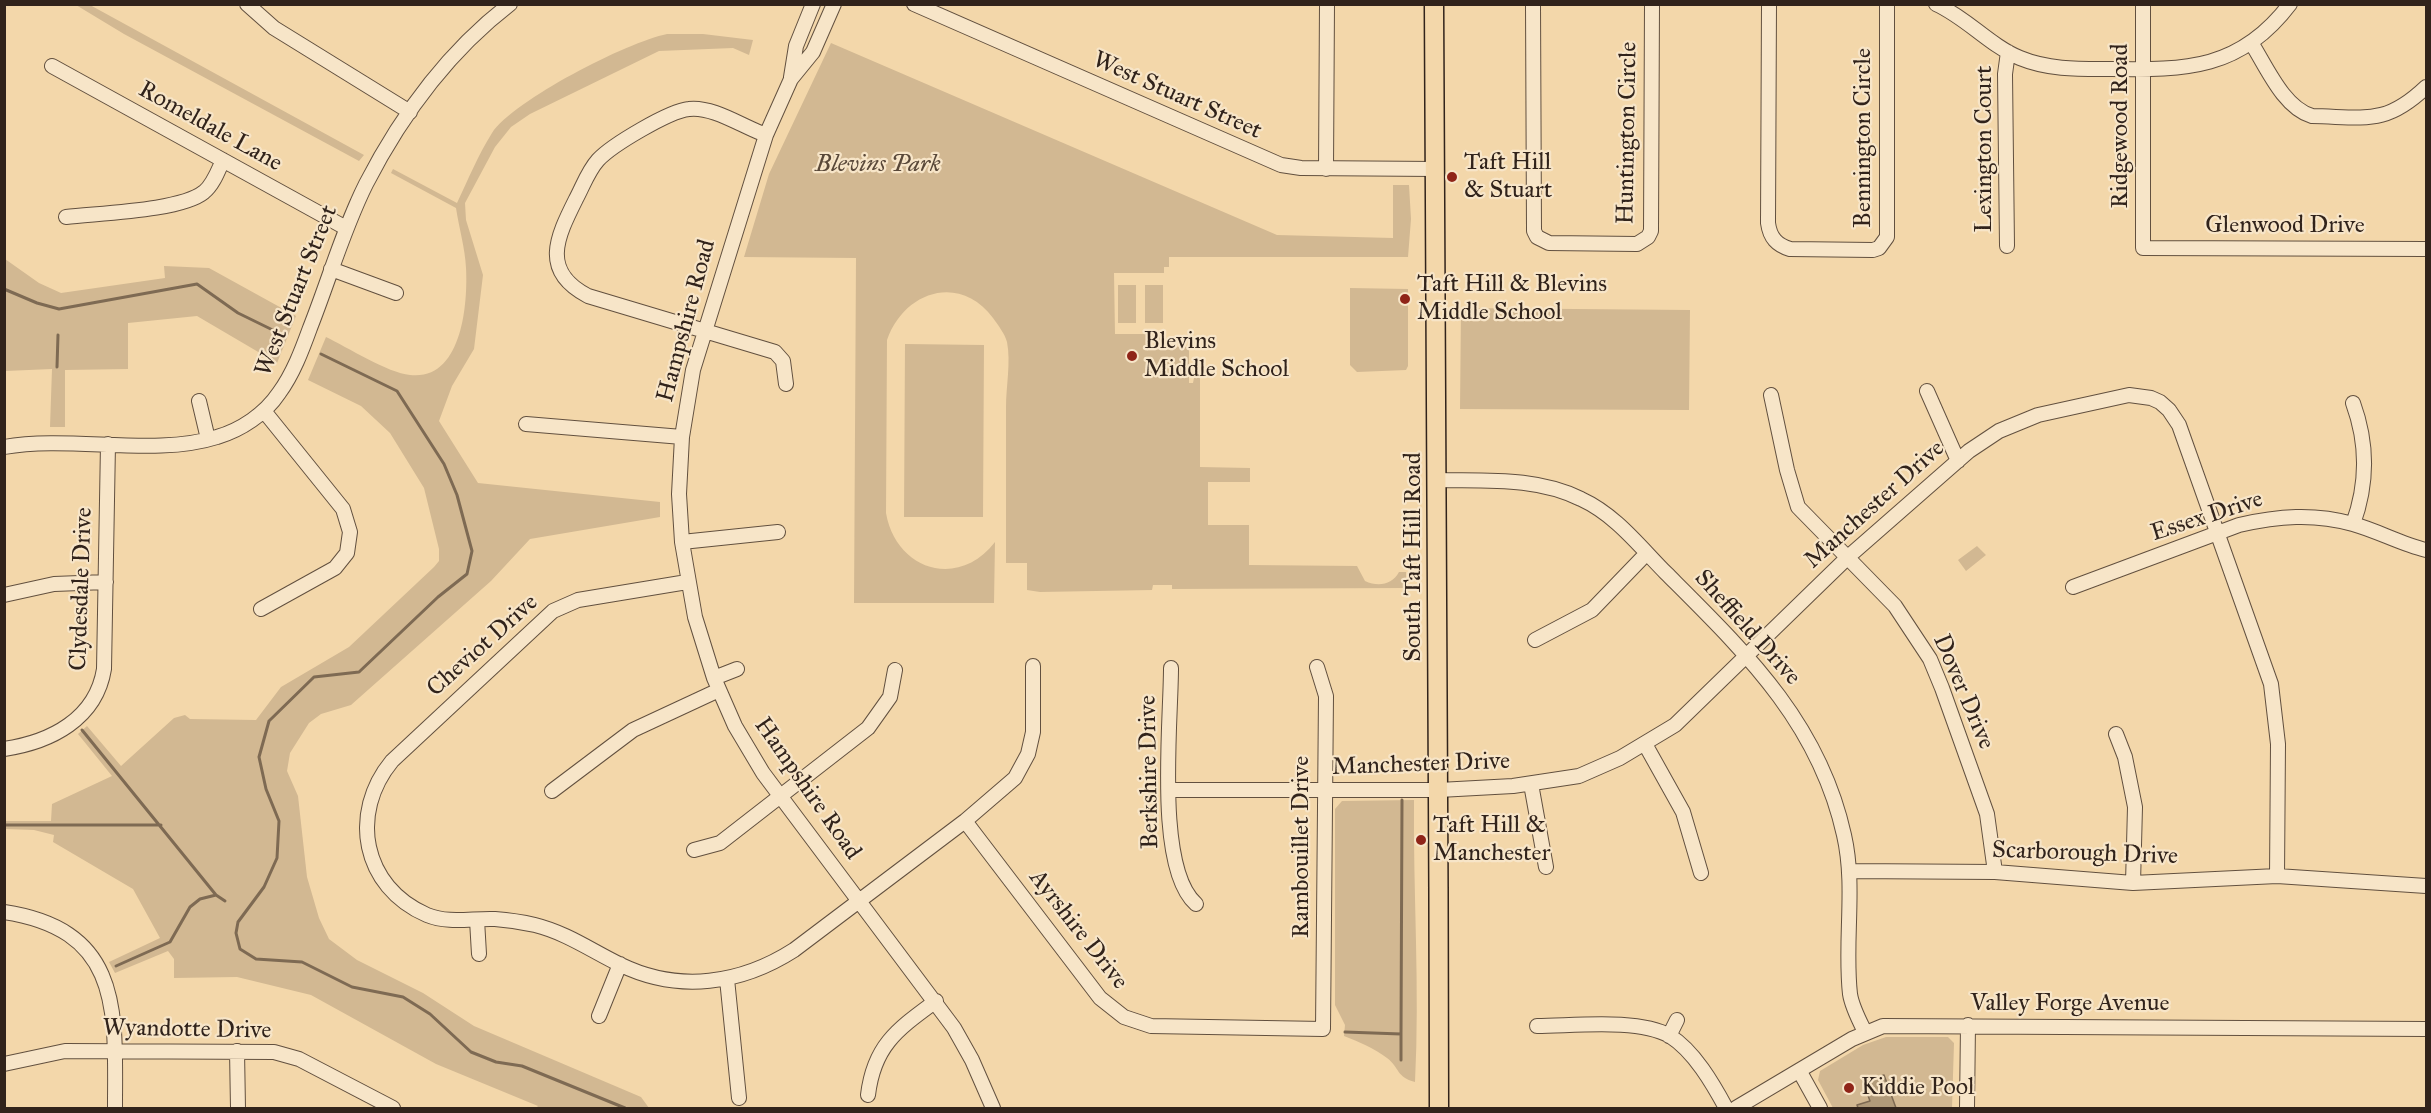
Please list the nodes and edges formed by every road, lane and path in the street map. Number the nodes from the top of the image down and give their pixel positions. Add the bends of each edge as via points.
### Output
1 (247, 4) edge
2 (510, 4) edge
3 (813, 4) edge
4 (834, 4) edge
5 (914, 4) edge
6 (1327, 4) edge
7 (1434, 4) edge
8 (1533, 4) edge
9 (1652, 4) edge
10 (1769, 4) edge
11 (1887, 4) edge
12 (1936, 4) edge
13 (2143, 4) edge
14 (2290, 4) edge
15 (1956, 9) edge
16 (2252, 44) junction
17 (2008, 52) junction
18 (52, 66) dead end
19 (2144, 70) junction
20 (791, 79) junction
21 (2427, 87) edge
22 (410, 112) junction
23 (766, 135) junction
24 (223, 160) junction
25 (1326, 169) junction
26 (1436, 169) junction
27 (66, 217) dead end
28 (346, 228) junction
29 (2007, 246) dead end
30 (2143, 248) joint
31 (2427, 249) edge
32 (331, 269) junction
33 (396, 293) dead end
34 (705, 331) junction
35 (786, 384) dead end
36 (1927, 391) dead end
37 (1771, 395) dead end
38 (199, 401) dead end
39 (2353, 403) dead end
40 (264, 411) junction
41 (526, 424) dead end
42 (682, 436) junction
43 (208, 439) junction
44 (108, 444) junction
45 (4, 447) edge
46 (1958, 461) junction
47 (1439, 480) junction
48 (2353, 524) junction
49 (778, 532) dead end
50 (2218, 533) junction
51 (682, 542) junction
52 (2427, 550) edge
53 (1646, 554) junction
54 (1848, 556) junction
55 (106, 582) junction
56 (687, 582) junction
57 (2073, 587) dead end
58 (4, 595) edge
59 (261, 609) dead end
60 (1535, 640) dead end
61 (1748, 655) junction
62 (1033, 666) dead end
63 (1317, 667) dead end
64 (1171, 668) dead end
65 (737, 669) dead end
66 (895, 670) dead end
67 (717, 684) junction
68 (2116, 734) dead end
69 (1645, 744) junction
70 (4, 749) edge
71 (1531, 784) junction
72 (1170, 790) junction
73 (1326, 790) junction
74 (1439, 790) junction
75 (552, 791) dead end
76 (780, 797) junction
77 (965, 821) junction
78 (694, 850) dead end
79 (1546, 867) dead end
80 (1849, 871) junction
81 (1995, 872) junction
82 (1701, 873) dead end
83 (2277, 876) junction
84 (2133, 884) junction
85 (2427, 886) edge
86 (858, 902) junction
87 (1196, 904) dead end
88 (4, 912) edge
89 (477, 920) junction
90 (479, 954) dead end
91 (620, 964) junction
92 (726, 979) junction
93 (936, 1001) junction
94 (599, 1016) dead end
95 (1677, 1020) dead end
96 (1968, 1025) junction
97 (1537, 1026) dead end
98 (1323, 1029) joint
99 (2427, 1029) edge
100 (1865, 1032) junction
101 (1669, 1036) junction
102 (115, 1051) junction
103 (237, 1051) junction
104 (4, 1064) edge
105 (1800, 1072) junction
106 (868, 1095) dead end
107 (739, 1098) dead end
108 (115, 1108) edge
109 (238, 1108) edge
110 (393, 1108) edge
111 (993, 1108) edge
112 (1439, 1108) edge
113 (1726, 1108) edge
114 (1736, 1108) edge
115 (1820, 1108) edge
116 (1967, 1108) edge

1 - 22 street via 274,28
2 - 22 street, West Stuart Street via 468,39
3 - 20 street, Hampshire Road via 796,46
4 - 20 street, Hampshire Road via 813,52
5 - 25 street, West Stuart Street via 1264,159
6 - 25 street
7 - 26 main road, South Taft Hill Road
8 - 9 street, Huntington Circle via 1534,231 1549,243 1637,244 1651,231
10 - 11 street, Bennington Circle via 1771,236 1790,249 1861,250 1879,248 1887,237
12 - 15 street
13 - 19 street, Ridgewood Road
14 - 16 street
15 - 17 street
16 - 19 street via 2200,66
16 - 21 street via 2290,102 2312,117 2386,115 2409,104
17 - 19 street via 2037,64 2065,68
17 - 29 street, Lexington Court
18 - 24 street, Romeldale Lane
19 - 30 street, Ridgewood Road
20 - 23 street, Hampshire Road
22 - 28 street, West Stuart Street via 366,183
23 - 34 street, Hampshire Road
23 - 34 street via 699,109 670,115 598,160 559,233 558,266 576,290
24 - 27 street via 203,193 185,202
24 - 28 street, Romeldale Lane
25 - 26 street, West Stuart Street
26 - 47 main road, South Taft Hill Road
28 - 32 street, West Stuart Street
30 - 31 street, Glenwood Drive
32 - 33 street
32 - 40 street, West Stuart Street via 288,380
34 - 35 street via 775,352 783,361
34 - 42 street, Hampshire Road via 693,370
36 - 46 street
37 - 54 street, Dover Drive via 1798,507
38 - 43 street
39 - 48 street via 2365,454 2364,487
40 - 43 street, West Stuart Street via 241,427
40 - 59 street via 343,509 350,532 346,553 335,568
41 - 42 street
42 - 51 street, Hampshire Road
43 - 44 street, West Stuart Street via 170,444
44 - 45 street, West Stuart Street
44 - 55 street, Clydesdale Drive
46 - 50 street, Manchester Drive via 1999,431 2038,415 2129,395 2151,398 2169,410 2179,425
46 - 54 street, Manchester Drive
47 - 53 street, Sheffield Drive via 1514,482 1558,489 1600,510
47 - 74 main road, South Taft Hill Road
48 - 50 street, Essex Drive via 2287,516
48 - 52 street, Essex Drive
49 - 51 street
50 - 57 street, Essex Drive
50 - 83 street, Manchester Drive via 2265,660 2275,701
51 - 56 street, Hampshire Road
53 - 60 street via 1592,610
53 - 61 street, Sheffield Drive
54 - 61 street, Manchester Drive
54 - 81 street, Dover Drive via 1895,606 1930,659 1987,814
55 - 58 street via 54,584
55 - 70 street, Clydesdale Drive via 104,669 95,698 63,731 39,742
56 - 67 street, Hampshire Road
56 - 89 street, Cheviot Drive via 578,600 553,611 392,761 374,787 366,822 368,846 381,876 396,894 427,915
61 - 69 street, Manchester Drive via 1675,725
61 - 80 street, Sheffield Drive via 1789,707 1819,761 1837,807
62 - 77 street via 1033,732 1028,754 1009,784
63 - 73 street, Rambouillet Drive via 1326,696
64 - 72 street, Berkshire Drive
65 - 67 street
66 - 76 street via 890,697 878,718
67 - 75 street via 625,735
67 - 76 street, Hampshire Road via 735,726
68 - 84 street via 2128,767 2135,807
69 - 71 street, Manchester Drive via 1579,776
69 - 82 street via 1683,812
71 - 74 street, Manchester Drive
71 - 79 street, Manchester Drive
72 - 73 street, Manchester Drive
72 - 87 street, Berkshire Drive via 1174,862 1186,896
73 - 74 street, Manchester Drive
73 - 98 street, Rambouillet Drive
74 - 112 main road, South Taft Hill Road
76 - 78 street via 720,843
76 - 86 street, Hampshire Road
77 - 86 street
77 - 98 street, Ayrshire Drive via 1100,998 1124,1017 1166,1028
80 - 81 street, Scarborough Drive
80 - 100 street, Sheffield Drive via 1850,993
81 - 84 street, Scarborough Drive
83 - 84 street, Scarborough Drive
83 - 85 street, Scarborough Drive
86 - 92 street via 778,960
86 - 93 street, Hampshire Road
88 - 102 street via 55,927 90,956 101,971 112,1000
89 - 90 street
89 - 91 street via 516,921 558,932
91 - 92 street via 673,981
91 - 94 street
92 - 107 street
93 - 106 street via 902,1026 881,1049 870,1076
93 - 111 street, Hampshire Road via 972,1060
95 - 101 street
96 - 99 street, Valley Forge Avenue
96 - 100 street, Valley Forge Avenue via 1883,1026
96 - 116 street
97 - 101 street via 1647,1028
100 - 105 street, Valley Forge Avenue
101 - 113 street via 1691,1056
102 - 103 street, Wyandotte Drive
102 - 104 street, Wyandotte Drive via 53,1053
102 - 108 street
103 - 109 street
103 - 110 street, Wyandotte Drive via 274,1052 300,1059
105 - 114 street, Valley Forge Avenue
105 - 115 street

